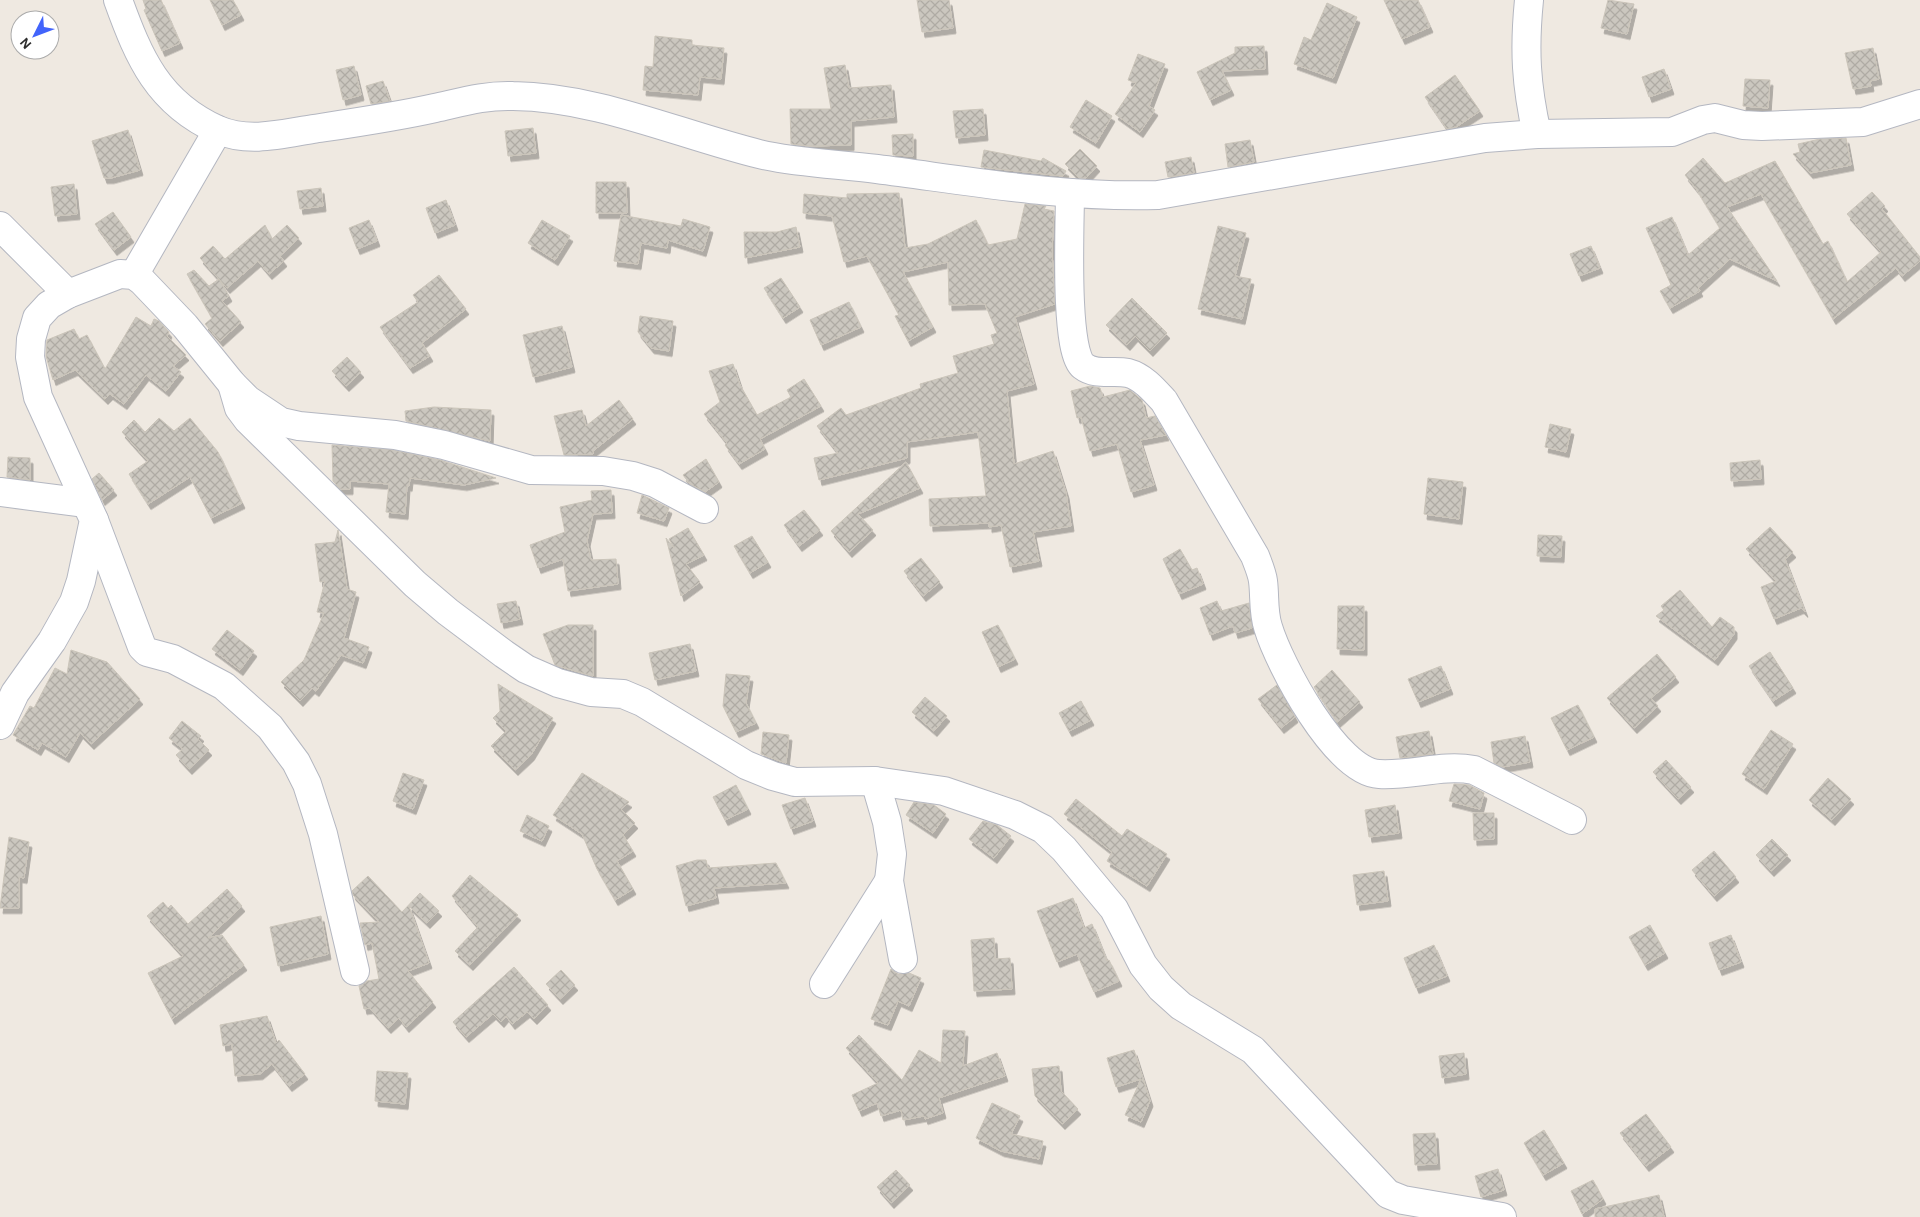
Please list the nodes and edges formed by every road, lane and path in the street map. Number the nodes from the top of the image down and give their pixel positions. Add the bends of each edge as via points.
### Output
1 (118, 0) edge
2 (1529, 0) edge
3 (1920, 104) edge
4 (218, 130) junction
5 (1537, 134) junction
6 (1070, 193) junction
7 (0, 226) edge
8 (134, 274) junction
9 (68, 294) junction
10 (232, 384) junction
11 (0, 492) edge
12 (704, 508) dead end
13 (90, 511) junction
14 (0, 725) edge
15 (875, 781) junction
16 (1572, 820) dead end
17 (889, 881) junction
18 (903, 959) dead end
19 (355, 971) dead end
20 (824, 984) dead end
21 (1502, 1217) edge

1 - 4 street via 144,64 163,90
2 - 5 street via 1525,51 1527,84
3 - 5 street via 1863,122 1762,126 1715,118 1672,132
4 - 6 street via 244,137 269,136 435,108 482,96 538,96 619,114 763,155
4 - 8 street
5 - 6 street via 1421,148 1158,195
6 - 16 street via 1071,328 1075,353 1082,365 1092,371 1129,374 1147,384 1164,400 1255,556 1263,580 1267,626 1295,685 1318,723 1344,755 1360,768 1378,774 1459,767 1474,770
7 - 9 street
8 - 9 street via 120,274
8 - 10 street via 185,326
9 - 13 street via 49,305 37,318 30,357 38,397
10 - 12 street via 248,400 281,422 395,435 444,445 531,470 603,471 633,476 655,483
10 - 15 street via 239,408 248,420 415,584 526,669 591,692 623,694 642,702 746,765 772,776 795,782
11 - 13 street
13 - 14 street via 82,581 74,602 52,641 15,693
13 - 19 street via 142,647 224,686 270,727 296,762 307,784 323,834
15 - 17 street via 891,846
15 - 21 street via 944,791 1015,815 1043,829 1114,909 1143,966 1161,988 1181,1006 1253,1050 1388,1194 1403,1200
17 - 18 street
17 - 20 street

